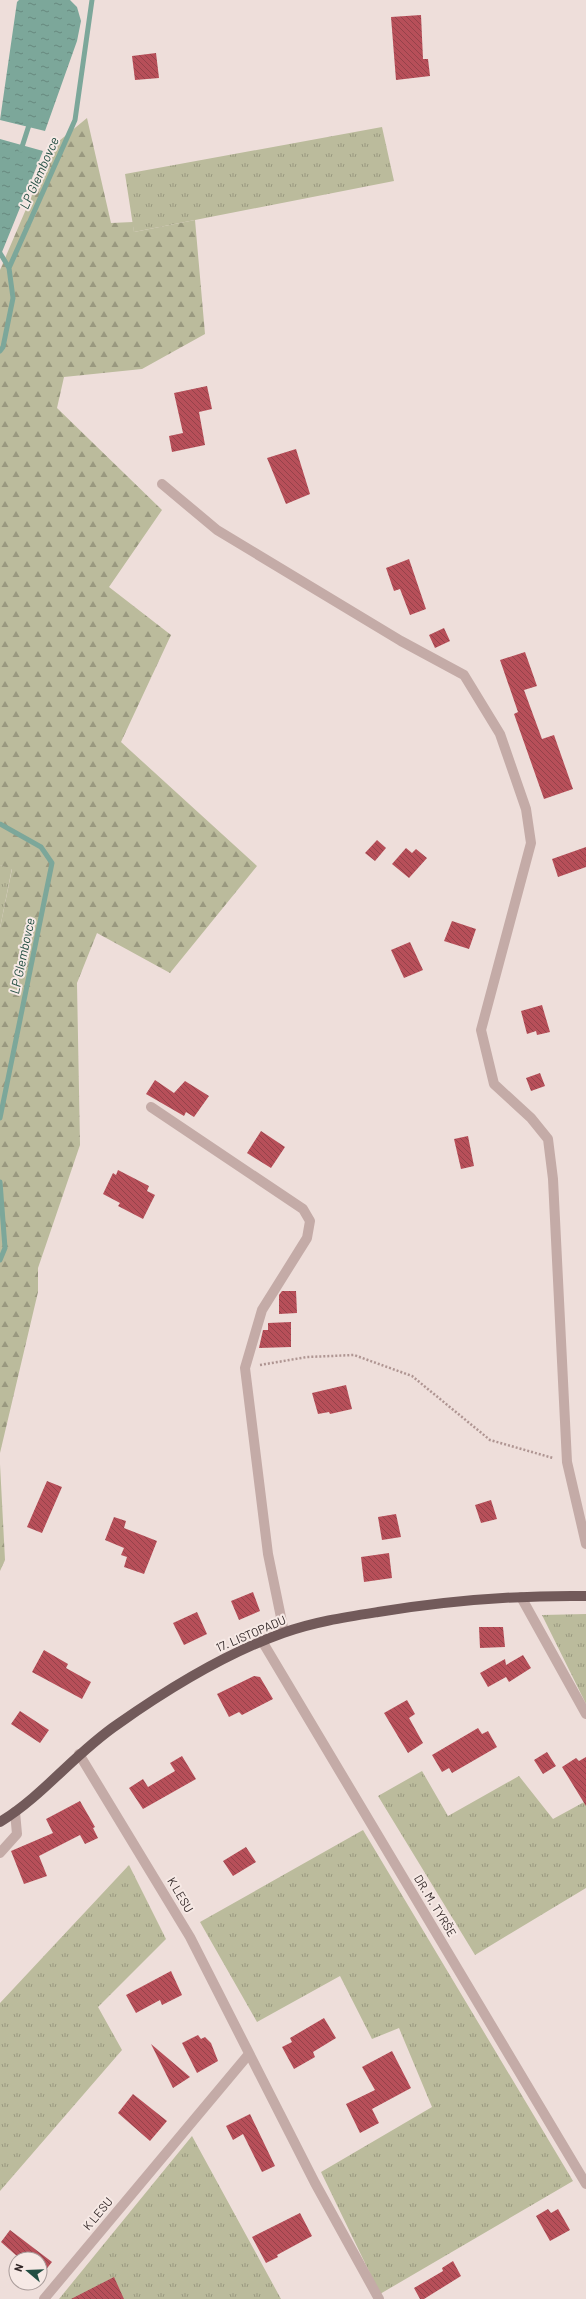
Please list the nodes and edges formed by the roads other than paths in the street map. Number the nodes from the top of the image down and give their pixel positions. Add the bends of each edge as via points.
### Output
1 (162, 484) dead end
2 (151, 1107) dead end
3 (586, 1544) edge
4 (586, 1596) edge
5 (521, 1597) junction
6 (284, 1632) junction
7 (262, 1641) junction
8 (586, 1714) edge
9 (79, 1754) junction
10 (15, 1812) junction
11 (0, 1822) edge
12 (0, 1853) edge
13 (249, 2054) junction
14 (586, 2184) edge
15 (44, 2299) edge
16 (379, 2299) edge

1 - 3 street via 217,530 401,641 464,675 500,734 526,809 531,843 481,1030 494,1084 531,1118 548,1139 553,1179 567,1462
2 - 6 street via 303,1209 310,1221 307,1238 262,1310 245,1368 268,1554
4 - 5 main road, 17. LISTOPADU
5 - 6 main road, 17. LISTOPADU via 410,1607 329,1620
5 - 8 street
6 - 7 main road, 17. LISTOPADU
7 - 9 main road, 17. LISTOPADU via 166,1692 116,1725
7 - 14 street, DR. M. TYRŠE
9 - 10 main road, 17. LISTOPADU via 37,1795
9 - 13 street, K LESU via 190,1938
10 - 11 main road, 17. LISTOPADU
10 - 12 street via 17,1834
13 - 15 street, K LESU
13 - 16 street, K LESU via 315,2183

